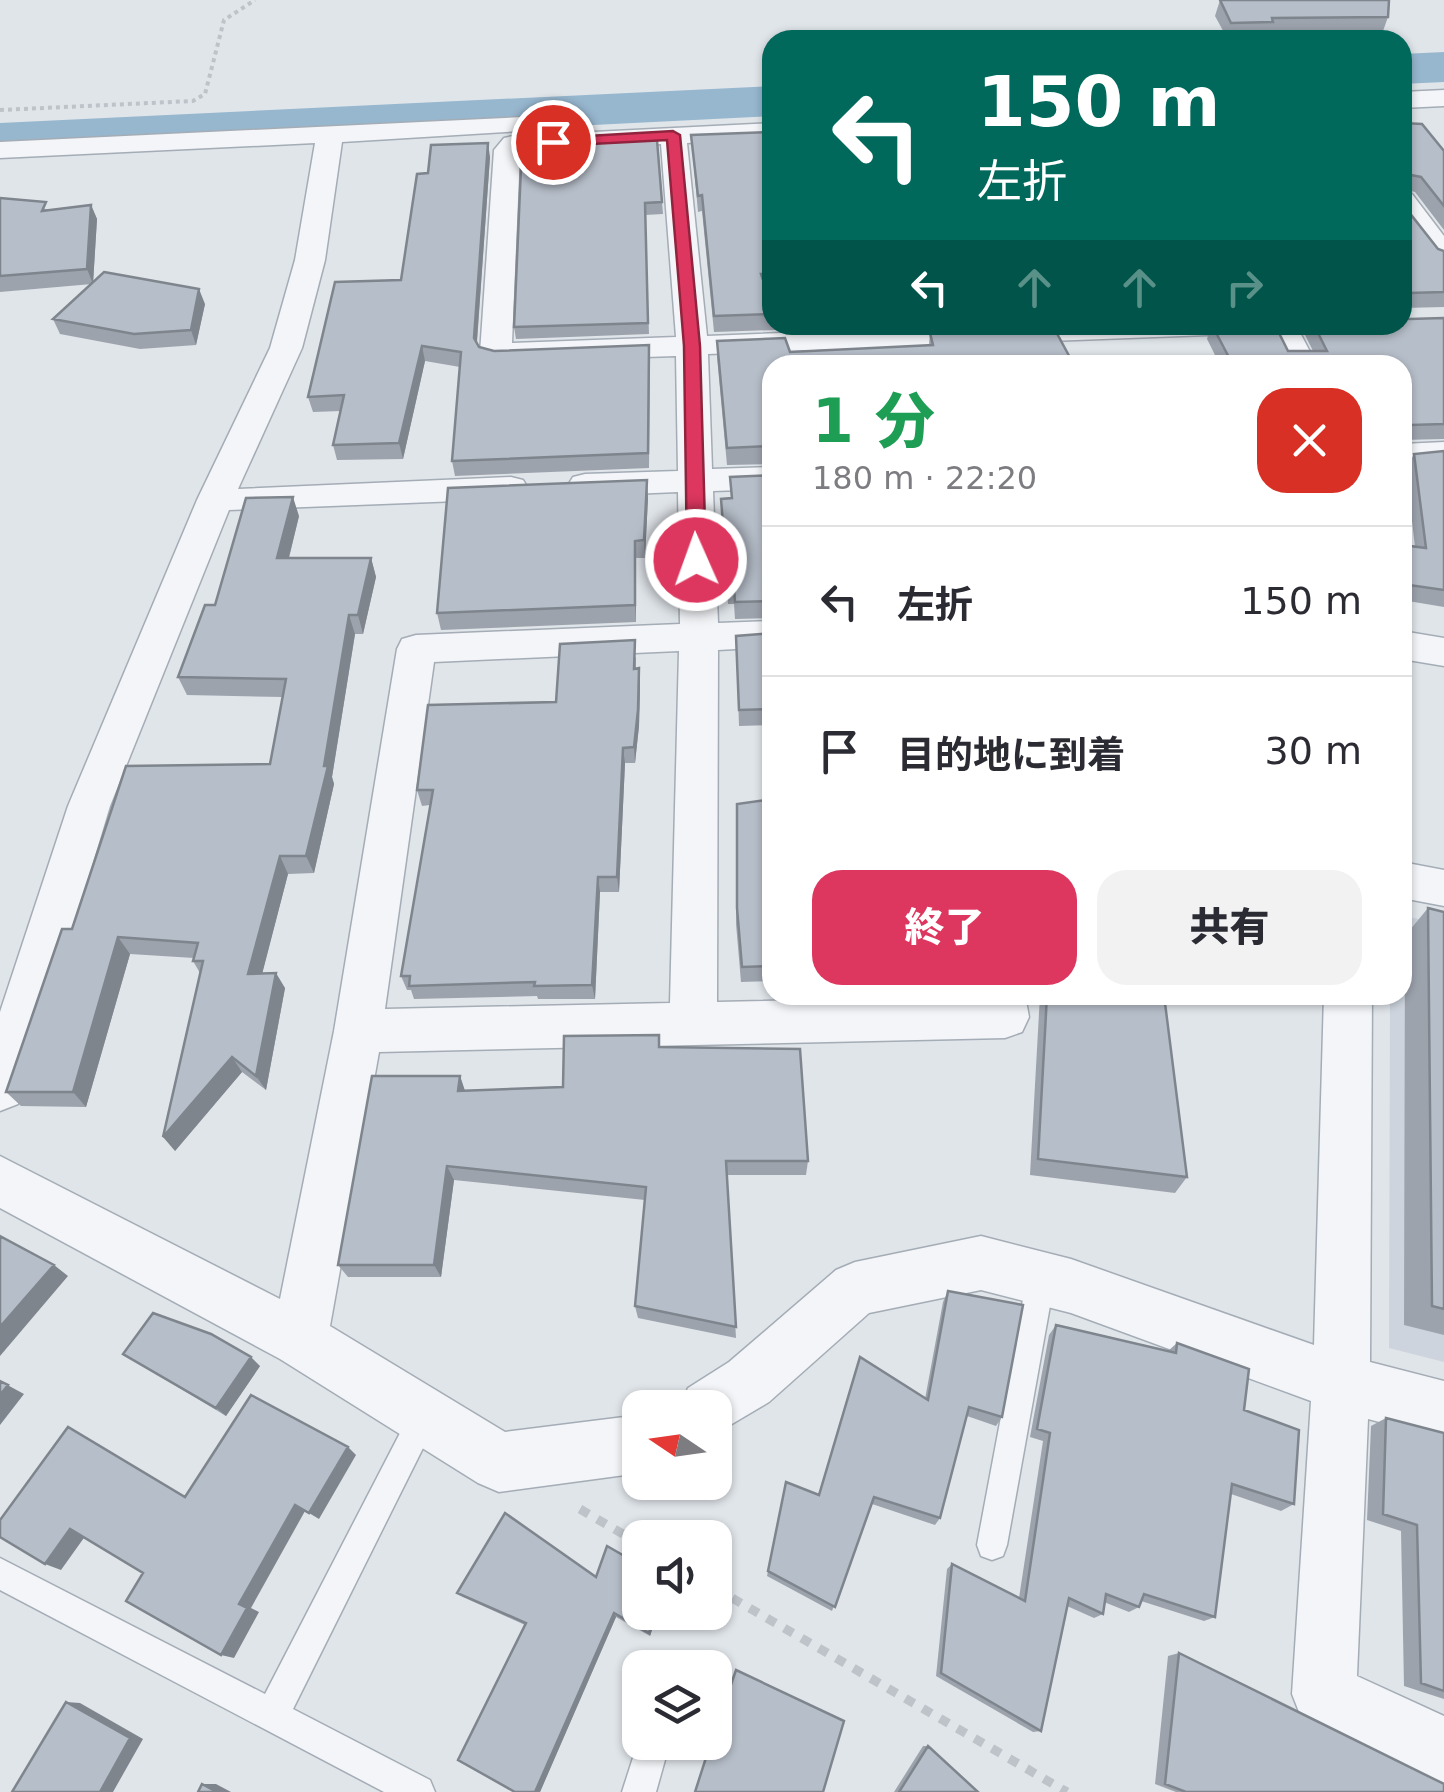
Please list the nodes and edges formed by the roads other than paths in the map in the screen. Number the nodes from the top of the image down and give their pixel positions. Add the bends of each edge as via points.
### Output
1 (1444, 81) edge
2 (1412, 83) edge
3 (1444, 98) edge
4 (1412, 100) edge
5 (762, 113) edge
6 (762, 131) edge
7 (330, 134) junction
8 (673, 135) junction
9 (0, 150) edge
10 (1412, 213) edge
11 (1444, 256) edge
12 (847, 335) edge
13 (692, 346) junction
14 (1444, 452) edge
15 (1412, 454) edge
16 (762, 478) edge
17 (694, 481) junction
18 (215, 500) junction
19 (762, 635) edge
20 (698, 639) junction
21 (1412, 647) edge
22 (1444, 652) edge
23 (1412, 882) edge
24 (1444, 888) edge
25 (1003, 1005) edge
26 (1348, 1005) edge
27 (693, 1026) junction
28 (358, 1031) junction
29 (0, 1088) edge
30 (0, 1181) edge
31 (1040, 1278) junction
32 (300, 1339) junction
33 (1341, 1383) junction
34 (732, 1393) edge
35 (1444, 1410) edge
36 (424, 1416) junction
37 (622, 1446) edge
38 (992, 1545) dead end
39 (0, 1573) edge
40 (272, 1715) junction
41 (1444, 1750) edge
42 (649, 1760) edge
43 (418, 1792) edge
44 (639, 1792) edge

1 - 2 street
3 - 4 street
5 - 7 street
6 - 8 street
7 - 9 street
7 - 18 street via 310,260 286,348
8 - 13 street
8 - 13 street via 513,144 507,150 496,353
10 - 11 street
12 - 13 street
13 - 17 street
14 - 15 street
16 - 17 street
17 - 18 street
17 - 20 street
18 - 29 street via 89,806
19 - 20 street
20 - 27 street
20 - 28 street via 416,649
21 - 22 street
23 - 24 street
25 - 27 street via 1005,1017
26 - 33 street
27 - 28 street
28 - 32 street
30 - 32 street
31 - 33 street
31 - 34 street via 981,1263 855,1290
31 - 38 lane
32 - 36 street
33 - 35 street
33 - 41 street via 1324,1694
36 - 37 street via 499,1462
36 - 40 lane
39 - 40 lane
40 - 43 lane
42 - 44 lane

